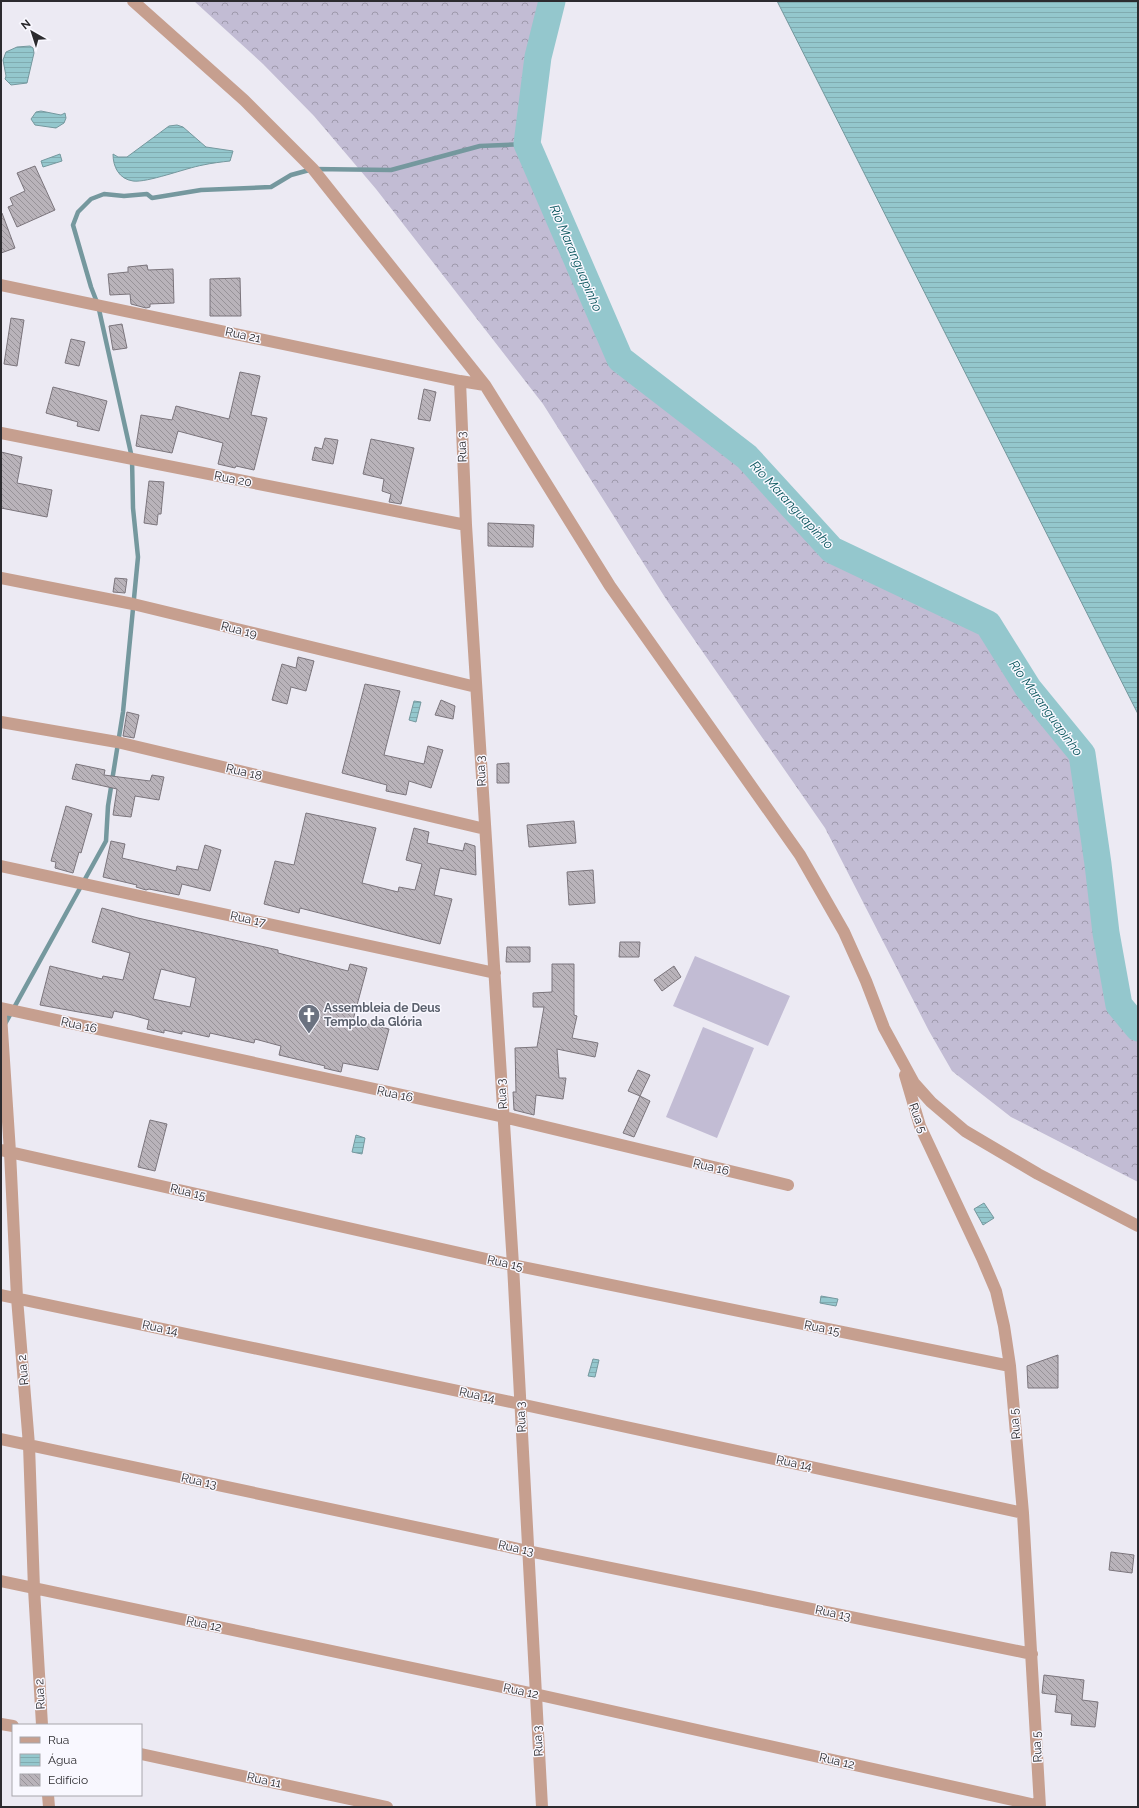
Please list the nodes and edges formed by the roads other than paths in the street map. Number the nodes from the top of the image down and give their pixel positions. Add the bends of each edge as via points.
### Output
1 (133, 1) edge
2 (1, 285) edge
3 (460, 381) junction
4 (485, 385) junction
5 (1, 433) edge
6 (466, 525) junction
7 (1, 578) edge
8 (476, 687) junction
9 (1, 722) edge
10 (485, 829) junction
11 (1, 866) edge
12 (495, 973) junction
13 (1, 1008) edge
14 (1, 1015) edge
15 (902, 1060) junction
16 (504, 1117) junction
17 (6, 1151) edge
18 (788, 1185) dead end
19 (1138, 1226) edge
20 (513, 1265) junction
21 (1, 1295) edge
22 (17, 1298) junction
23 (1010, 1366) junction
24 (520, 1404) junction
25 (1, 1439) edge
26 (29, 1445) junction
27 (1023, 1513) junction
28 (528, 1550) junction
29 (1, 1581) edge
30 (34, 1589) junction
31 (1032, 1654) junction
32 (536, 1694) junction
33 (1, 1724) edge
34 (42, 1724) edge
35 (12, 1726) edge
36 (142, 1754) edge
37 (48, 1796) edge
38 (49, 1807) edge
39 (386, 1807) edge
40 (542, 1807) edge
41 (1040, 1807) edge

1 - 4 street via 249,105 313,169
2 - 3 street, Rua 21
3 - 4 street, Rua 21
3 - 6 street, Rua 3
4 - 15 street via 610,586 800,855 844,932 884,1028
5 - 6 street, Rua 20
6 - 8 street, Rua 3
7 - 8 street, Rua 19 via 134,604
8 - 10 street, Rua 3
9 - 10 street, Rua 18 via 117,742
10 - 12 street, Rua 3
11 - 12 street, Rua 17
12 - 16 street, Rua 3
13 - 16 street, Rua 16
14 - 17 street, Rua 2
15 - 19 street via 914,1083 926,1097 964,1131 1038,1174
15 - 23 street, Rua 5 via 920,1126 996,1291
16 - 18 street, Rua 16
16 - 20 street, Rua 3
17 - 20 street, Rua 15
17 - 22 street, Rua 2
20 - 23 street, Rua 15
20 - 24 street, Rua 3
21 - 22 street, Rua 14
22 - 24 street, Rua 14
22 - 26 street, Rua 2
23 - 27 street, Rua 5
24 - 27 street, Rua 14
24 - 28 street, Rua 3
25 - 26 street, Rua 13
26 - 28 street, Rua 13
26 - 30 street, Rua 2
27 - 31 street, Rua 5
28 - 31 street, Rua 13
28 - 32 street, Rua 3
29 - 30 street, Rua 12
30 - 32 street, Rua 12
30 - 34 street, Rua 2
31 - 41 street, Rua 5
32 - 40 street, Rua 3
32 - 41 street, Rua 12
33 - 35 street
36 - 39 street, Rua 11
37 - 38 street

